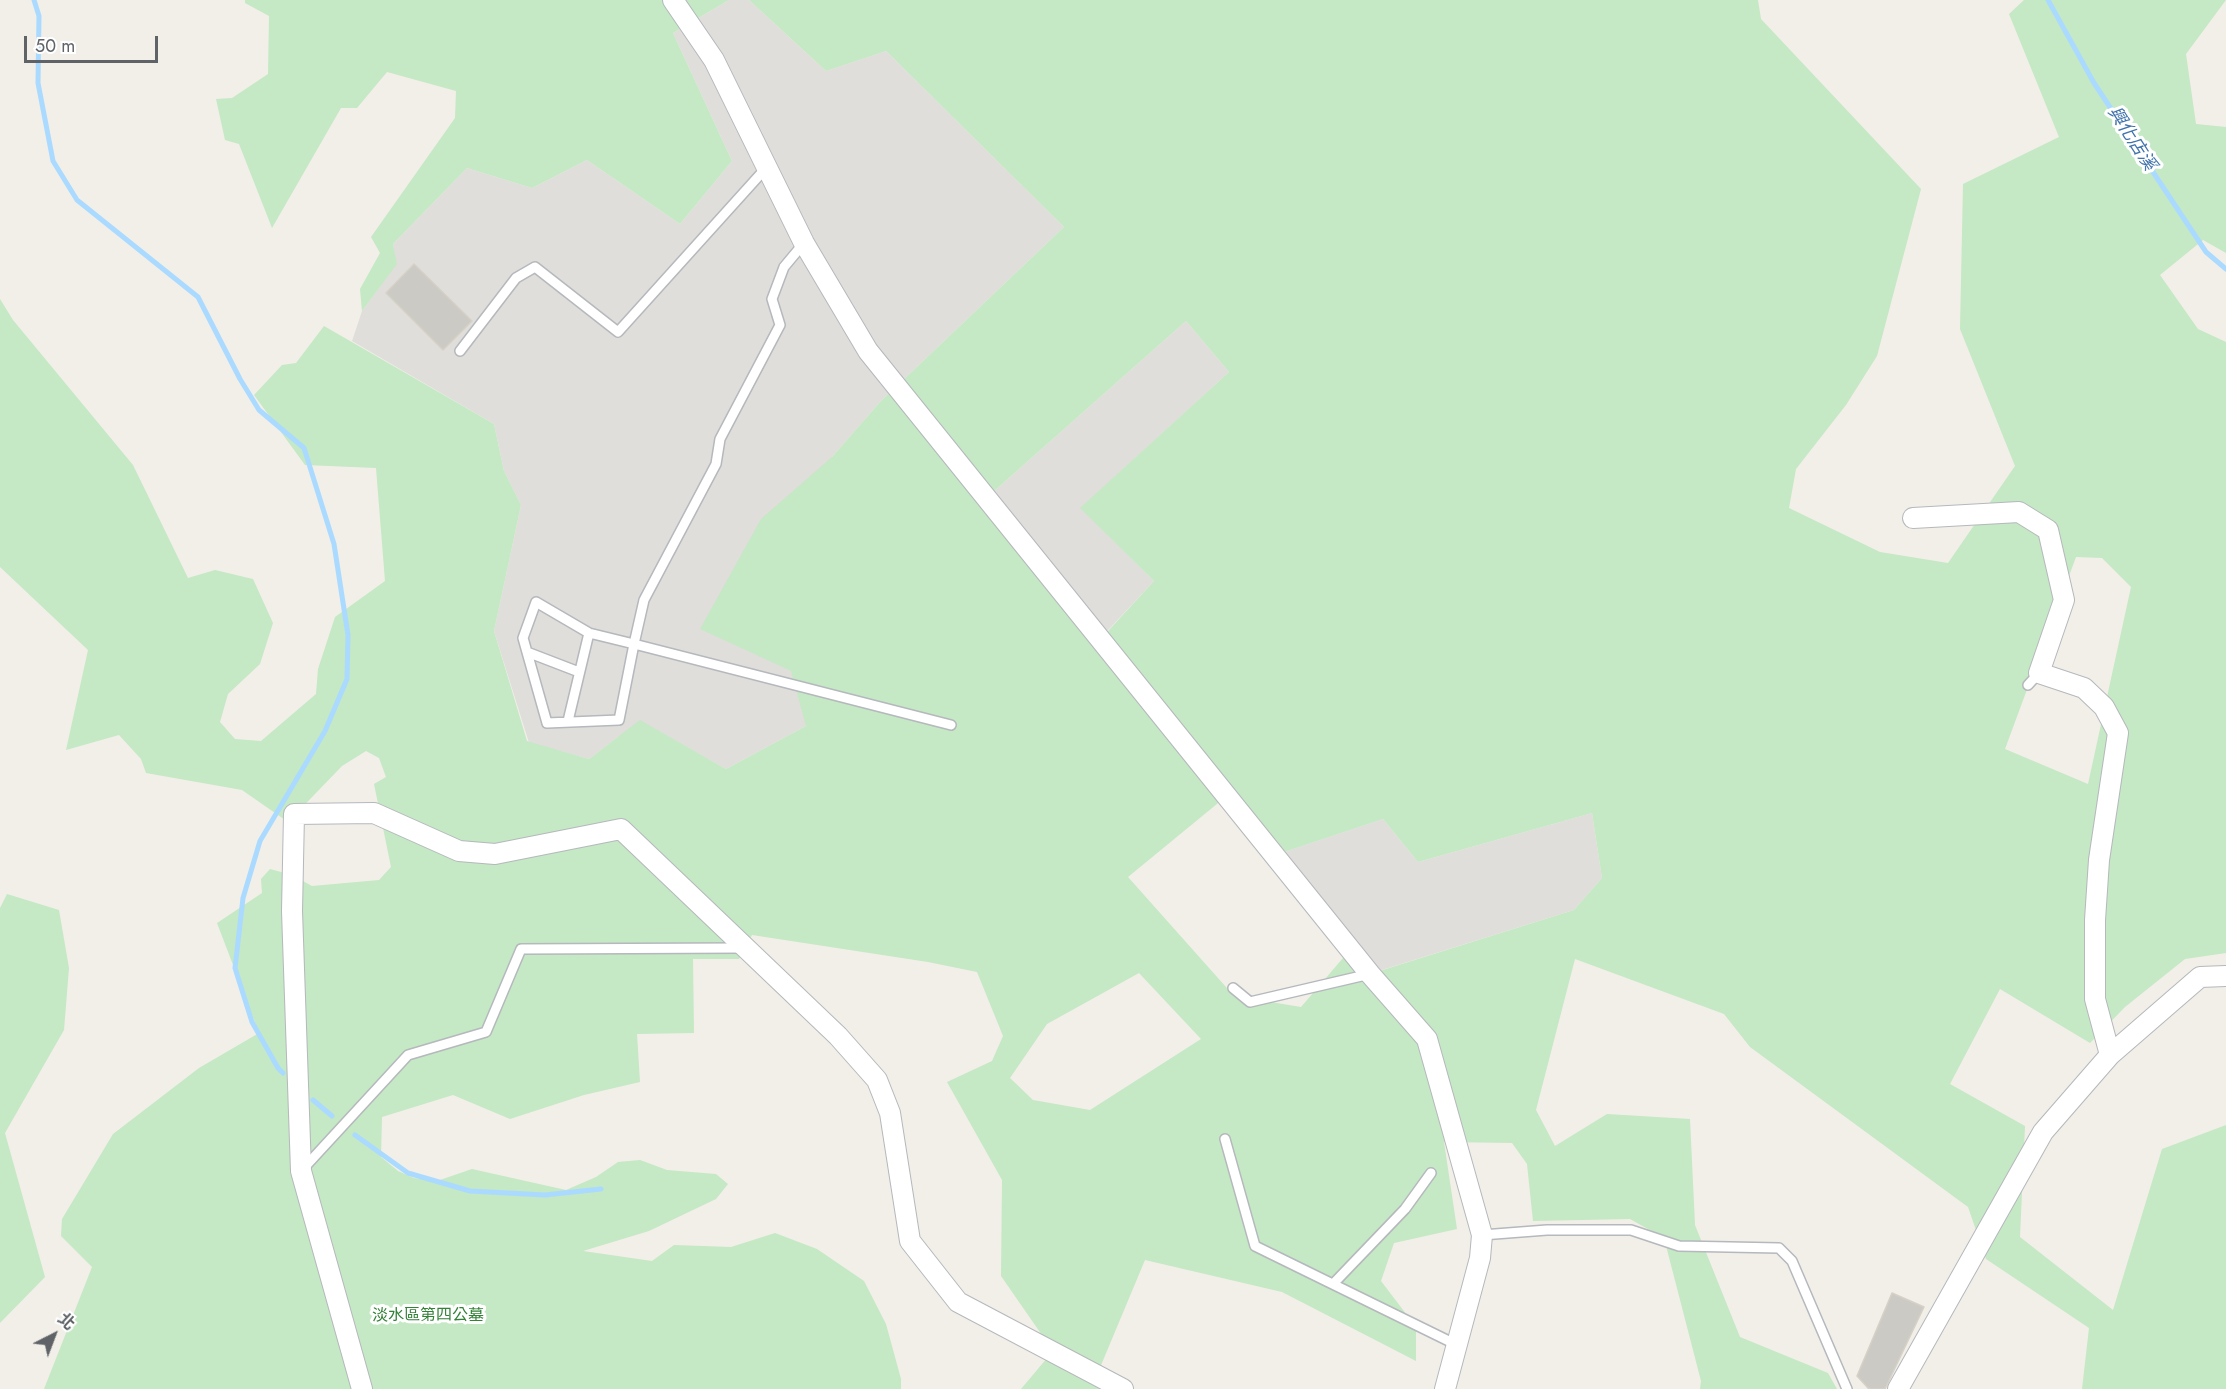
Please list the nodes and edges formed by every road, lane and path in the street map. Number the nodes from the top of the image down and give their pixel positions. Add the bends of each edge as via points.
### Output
1 (673, 0) edge
2 (766, 168) junction
3 (804, 243) junction
4 (460, 351) dead end
5 (1913, 518) dead end
6 (589, 633) junction
7 (634, 644) junction
8 (527, 652) junction
9 (579, 672) junction
10 (568, 721) junction
11 (951, 725) dead end
12 (745, 948) junction
13 (1370, 974) junction
14 (2226, 976) edge
15 (1233, 988) dead end
16 (2110, 1055) junction
17 (1225, 1139) dead end
18 (301, 1171) junction
19 (1431, 1173) dead end
20 (1482, 1235) junction
21 (1333, 1284) junction
22 (1457, 1345) junction
23 (362, 1389) edge
24 (1123, 1389) edge
25 (1445, 1389) edge
26 (1847, 1389) edge
27 (1898, 1389) edge

1 - 2 street via 714,60
2 - 3 street
2 - 4 lane via 618,332 536,267 516,278
3 - 7 lane via 784,267 772,299 780,325 720,439 716,464 644,600
3 - 13 street via 868,351
5 - 16 street via 2019,512 2049,530 2064,600 2034,679 2084,688 2104,706 2118,733 2099,861 2095,920 2095,999
6 - 7 lane
6 - 8 lane via 536,603 523,638
6 - 9 lane
7 - 10 lane via 619,720
7 - 11 lane
8 - 9 lane
8 - 10 lane via 547,723
9 - 10 lane
12 - 18 lane via 521,949 486,1032 408,1055
12 - 18 street via 621,829 495,854 459,851 374,813 294,814 292,911
12 - 24 street via 838,1036 877,1080 890,1113 910,1241 958,1302
13 - 15 lane via 1250,1002
13 - 20 street via 1427,1039
14 - 16 street via 2200,977
16 - 27 street via 2043,1132
17 - 21 lane via 1255,1246
18 - 23 street
19 - 21 lane via 1405,1209
20 - 22 street via 1480,1258
20 - 26 lane via 1631,1230 1678,1246 1779,1248 1792,1262
21 - 22 lane
22 - 25 street

